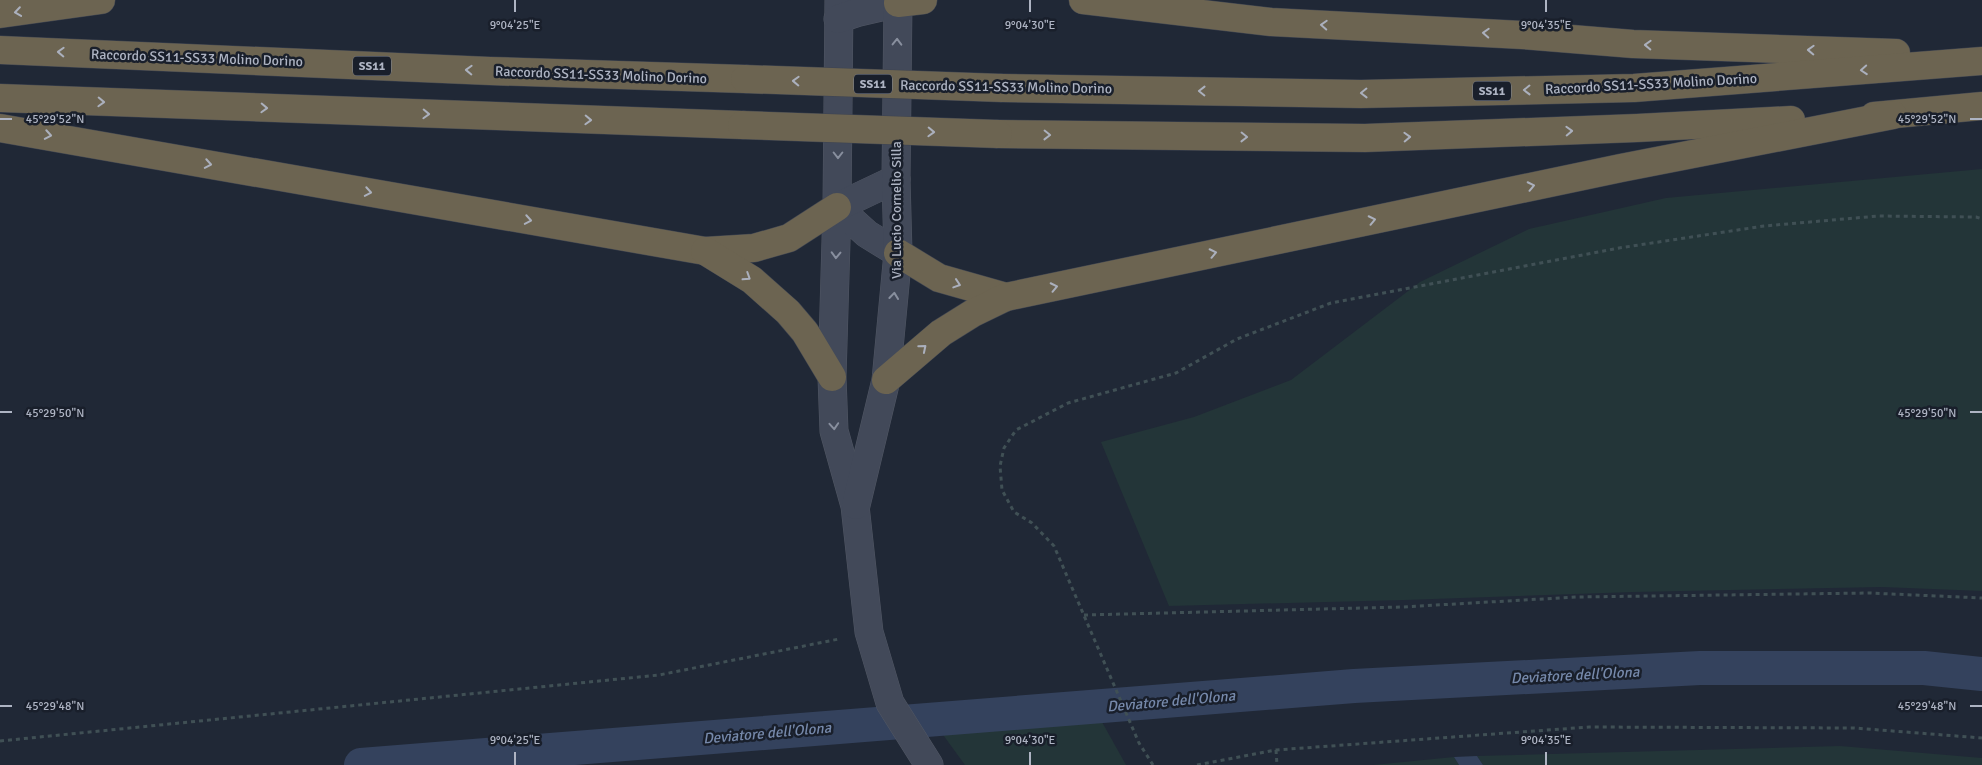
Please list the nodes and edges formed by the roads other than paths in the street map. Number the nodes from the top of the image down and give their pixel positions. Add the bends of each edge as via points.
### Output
1 (101, 0) edge
2 (1083, 0) edge
3 (903, 1) edge
4 (838, 10) edge
5 (0, 14) edge
6 (0, 50) edge
7 (1982, 56) edge
8 (1982, 61) edge
9 (0, 98) edge
10 (1982, 106) edge
11 (1893, 115) junction
12 (0, 128) edge
13 (896, 179) junction
14 (838, 207) junction
15 (705, 252) junction
16 (898, 253) junction
17 (1006, 297) junction
18 (832, 377) junction
19 (886, 380) junction
20 (855, 506) junction
21 (929, 765) edge

1 -> 5 highway
7 -> 2 highway via 1633,44 1522,34 1271,22
3 - 4 street via 859,12
13 -> 3 street, Via Lucio Cornelio Silla
4 -> 14 street, Via Lucio Cornelio Silla
8 -> 6 highway, Raccordo SS11-SS33 Molino Dorino / SS11, bridge via 1634,88 1361,94 1002,88
9 -> 11 highway, bridge via 998,134 1365,138
10 - 11 highway
17 -> 11 highway via 1621,168
12 -> 15 highway
13 - 14 street
13 - 16 street, Via Lucio Cornelio Silla
14 - 15 highway via 789,238 754,248
14 - 16 street via 867,234
14 -> 18 street, Via Lucio Cornelio Silla
15 -> 18 highway via 752,280 788,312 805,332
16 -> 17 highway via 939,278
19 -> 16 street, Via Lucio Cornelio Silla
19 -> 17 highway via 941,333
18 -> 20 street, Via Lucio Cornelio Silla via 834,432
19 - 20 street, Via Lucio Cornelio Silla
20 - 21 street, Via Lucio Cornelio Silla via 871,639 890,703

